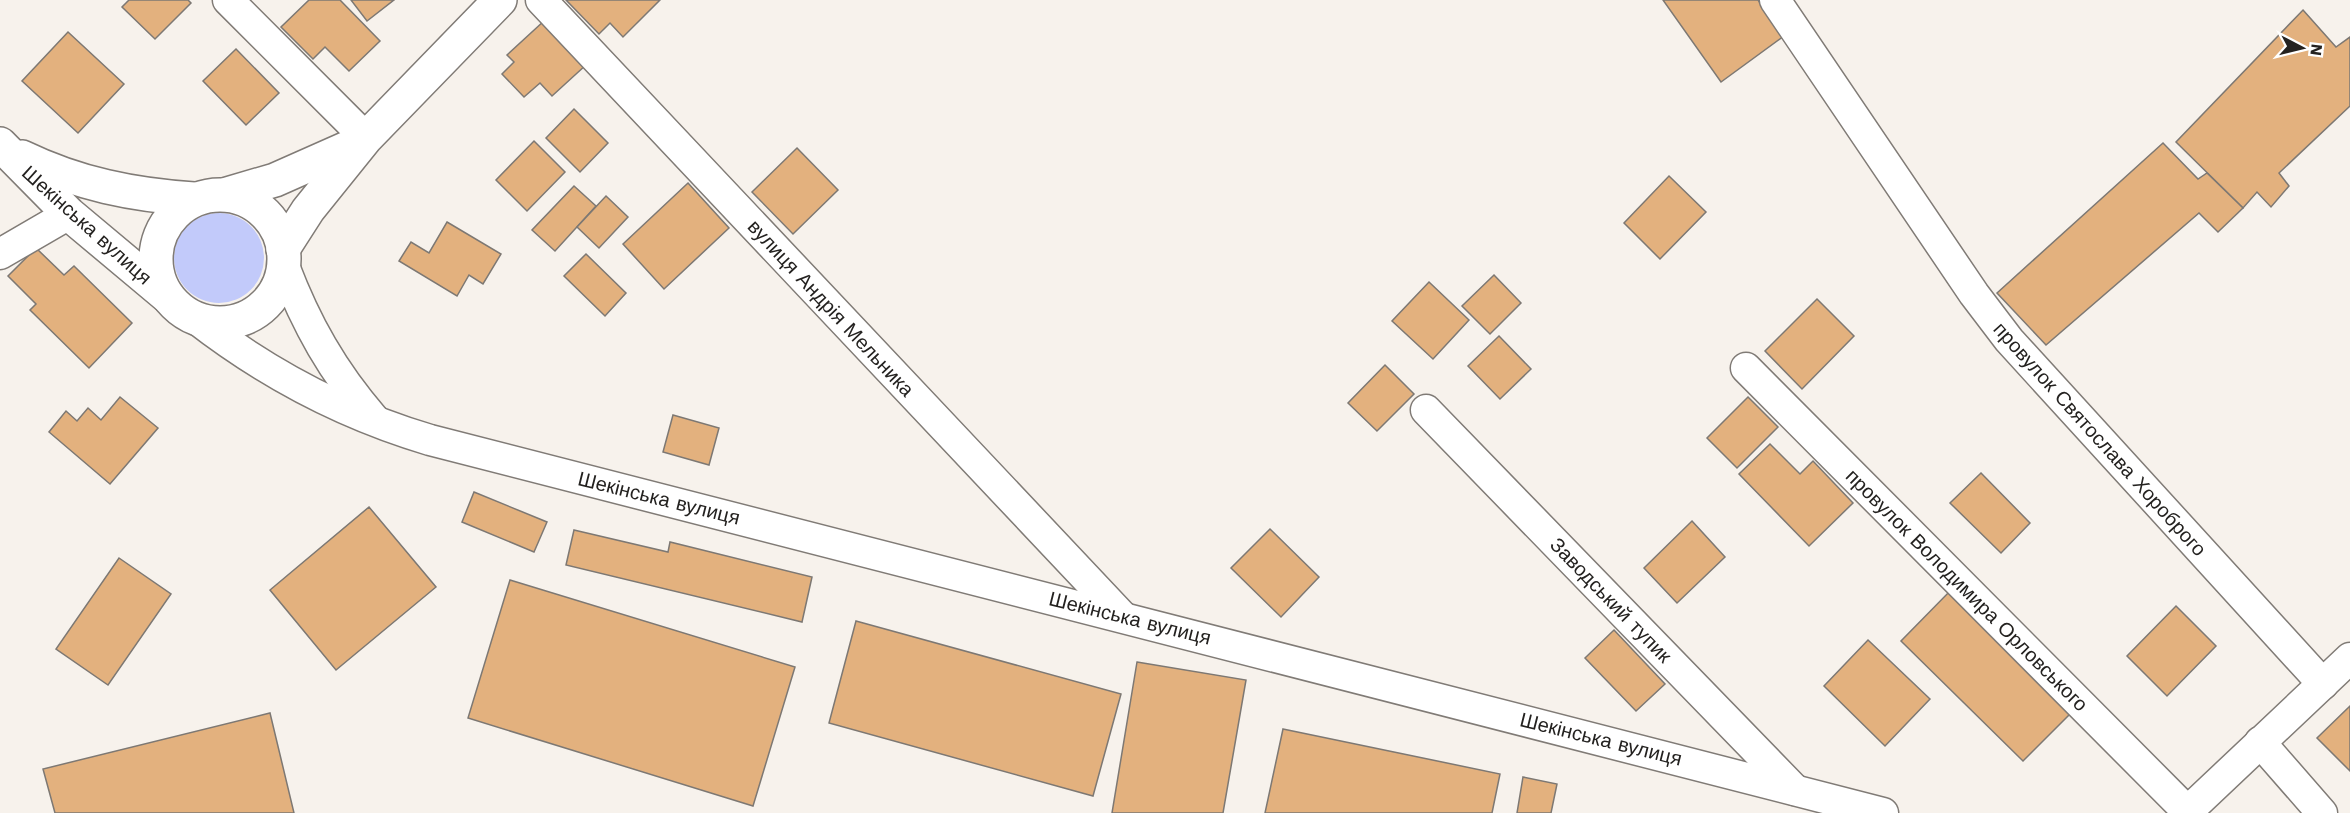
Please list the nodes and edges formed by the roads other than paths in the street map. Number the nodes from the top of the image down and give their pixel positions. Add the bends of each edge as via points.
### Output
1 (228, 0) edge
2 (541, 0) edge
3 (1775, 0) edge
4 (491, 3) edge
5 (366, 138) junction
6 (3, 147) edge
7 (227, 194) junction
8 (194, 199) junction
9 (69, 214) junction
10 (0, 254) edge
11 (283, 257) junction
12 (169, 298) junction
13 (195, 318) junction
14 (1746, 368) dead end
15 (1426, 410) dead end
16 (378, 423) junction
17 (1122, 616) junction
18 (2350, 658) edge
19 (2323, 684) junction
20 (2260, 742) junction
21 (1795, 790) junction
22 (2186, 812) edge
23 (1883, 813) edge
24 (2322, 813) edge

1 - 5 street
2 - 17 street, вулиця Андрія Мельника
3 - 19 street, провулок Святослава Хороброго via 2009,340
4 - 5 main road
5 - 7 main road via 275,180
5 - 11 main road via 308,210
6 - 8 main road, Шекінська вулиця via 51,171 97,186 145,196
6 - 9 main road, Шекінська вулиця
7 - 8 main road
7 - 11 main road via 243,198 270,218 279,233
8 - 12 main road via 168,220 155,250 158,276
9 - 10 street
9 - 12 main road, Шекінська вулиця
11 - 13 main road via 271,297 252,313 229,322
11 - 16 street via 300,309 321,350
12 - 13 main road
13 - 16 street, Шекінська вулиця via 281,378
14 - 22 street, провулок Володимира Орловського
15 - 21 street, Заводський тупик
16 - 17 street, Шекінська вулиця via 441,443
17 - 21 street, Шекінська вулиця
18 - 19 street
19 - 20 street
20 - 22 street
20 - 24 street
21 - 23 street, Шекінська вулиця

